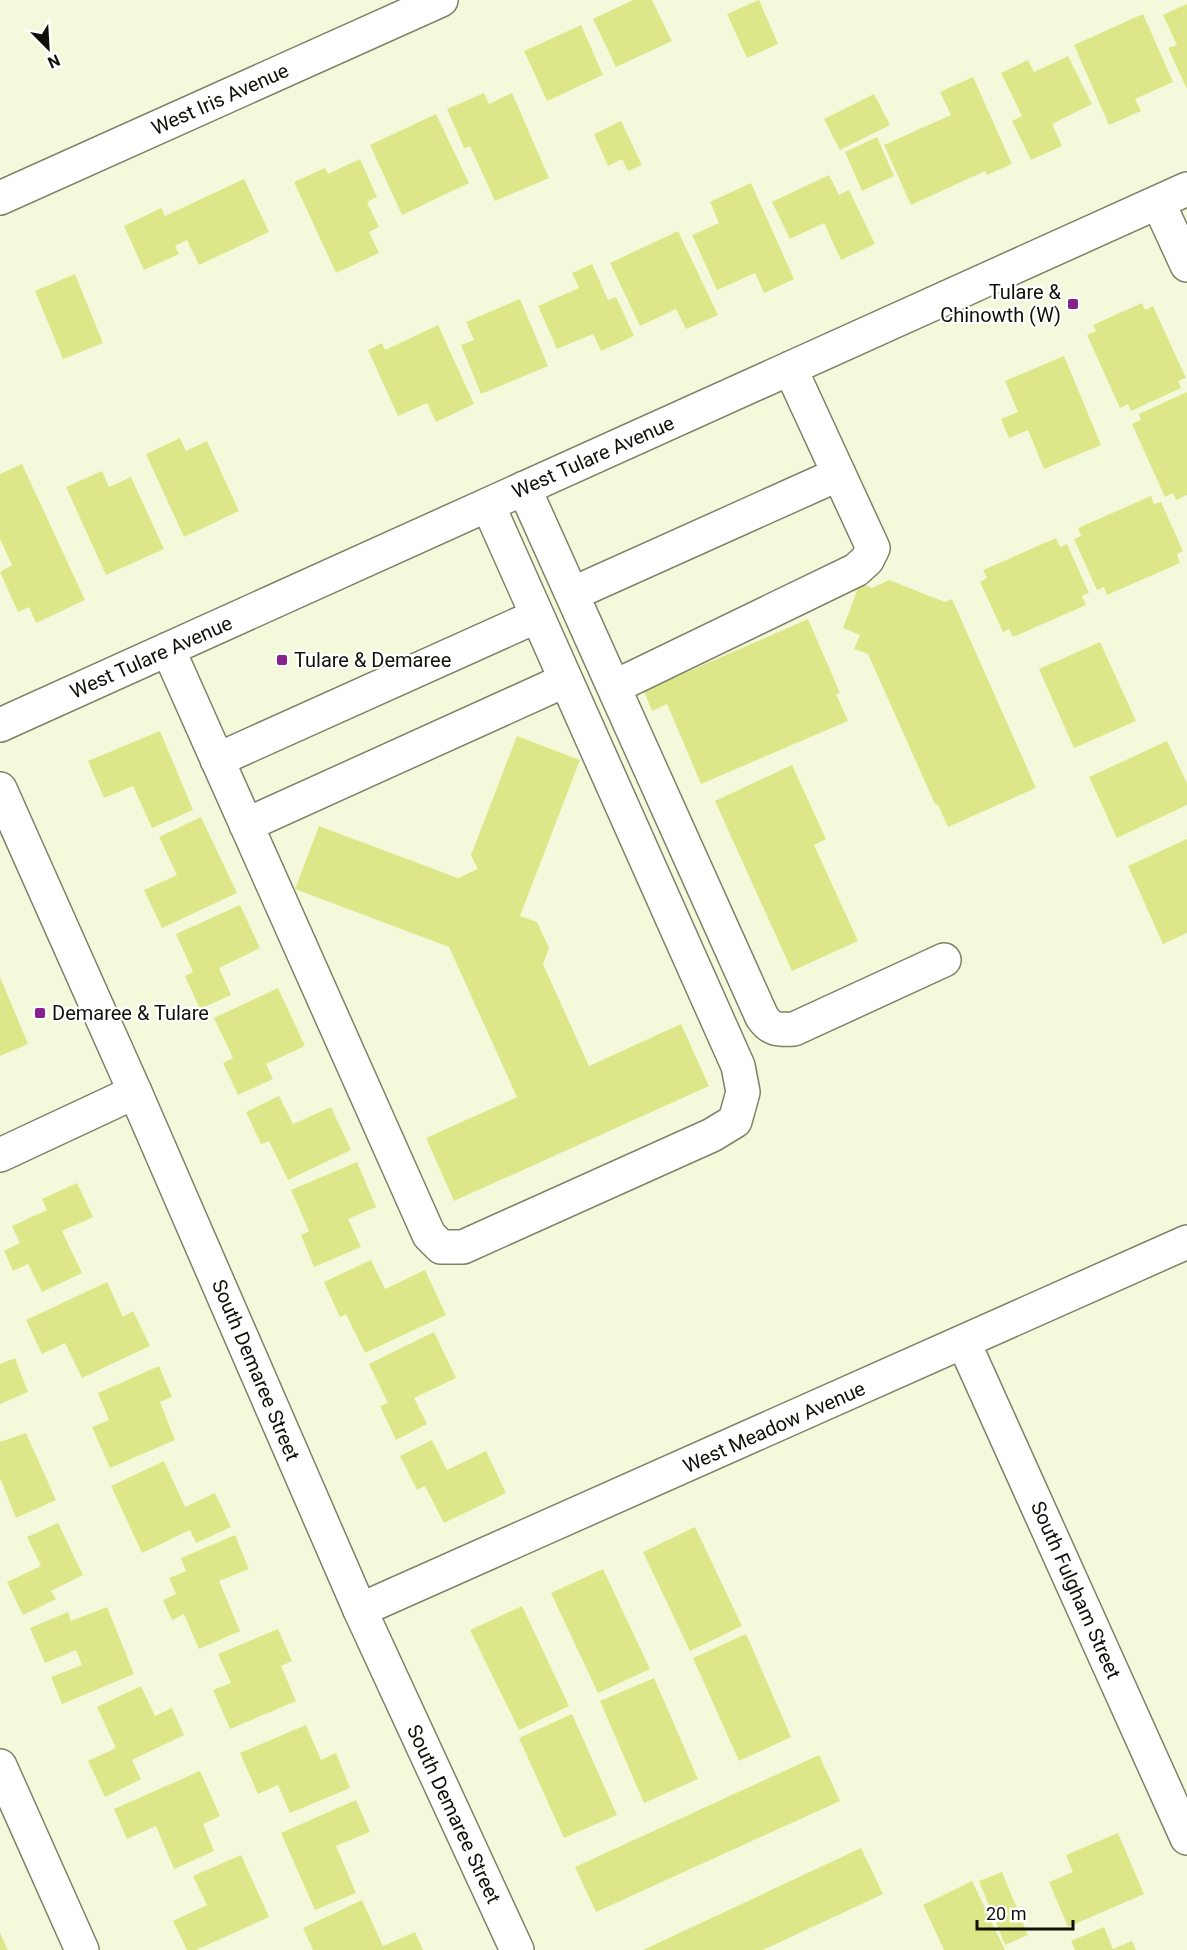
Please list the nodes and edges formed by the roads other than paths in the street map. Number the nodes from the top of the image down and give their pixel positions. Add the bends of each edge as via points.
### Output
1 (441, 0) edge
2 (1173, 196) edge
3 (0, 198) edge
4 (1187, 265) edge
5 (790, 368) junction
6 (839, 474) junction
7 (524, 488) junction
8 (488, 505) junction
9 (572, 594) junction
10 (537, 616) junction
11 (168, 649) junction
12 (566, 680) junction
13 (614, 687) junction
14 (0, 725) edge
15 (217, 760) junction
16 (0, 789) edge
17 (246, 825) junction
18 (944, 960) dead end
19 (135, 1092) junction
20 (0, 1155) edge
21 (1187, 1242) edge
22 (964, 1343) junction
23 (360, 1610) junction
24 (0, 1766) edge
25 (1187, 1838) edge
26 (82, 1950) edge
27 (517, 1950) edge

1 - 3 street, West Iris Avenue
2 - 4 street
2 - 5 street, West Tulare Avenue
5 - 6 street
5 - 7 street, West Tulare Avenue
6 - 9 street
6 - 13 street via 873,548 867,560 856,570
7 - 8 street, West Tulare Avenue
7 - 9 street
8 - 10 street
8 - 11 street, West Tulare Avenue
9 - 13 street
10 - 12 street
10 - 15 street
11 - 14 street, West Tulare Avenue
11 - 15 street
12 - 17 street
12 - 17 street via 738,1066 743,1092 735,1121 712,1135 463,1247 441,1247 429,1235
13 - 18 street via 769,1027 794,1029
15 - 17 street
16 - 19 street, South Demaree Street
19 - 20 street
19 - 23 street, South Demaree Street
21 - 22 street, West Meadow Avenue
22 - 23 street, West Meadow Avenue
22 - 25 street, South Fulgham Street
23 - 27 street, South Demaree Street
24 - 26 street

